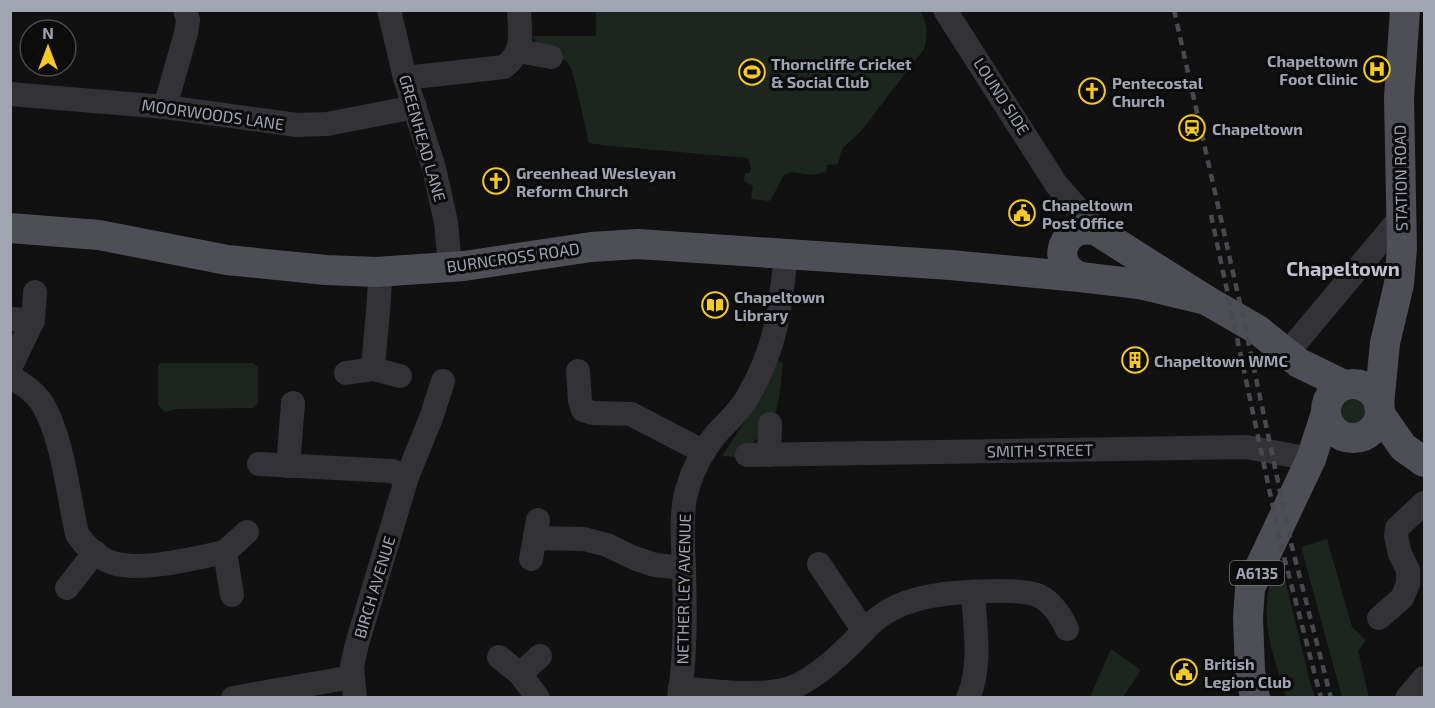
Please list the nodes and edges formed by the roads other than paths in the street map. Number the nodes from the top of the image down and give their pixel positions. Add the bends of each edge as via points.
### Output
1 (185, 10) edge
2 (389, 10) edge
3 (519, 10) edge
4 (945, 10) edge
5 (1405, 10) edge
6 (519, 51) junction
7 (552, 57) dead end
8 (405, 78) junction
9 (10, 94) edge
10 (165, 107) junction
11 (415, 107) junction
12 (1056, 184) junction
13 (1401, 217) junction
14 (10, 228) edge
15 (1100, 233) junction
16 (1063, 248) junction
17 (786, 255) junction
18 (450, 267) junction
19 (380, 271) junction
20 (1019, 271) junction
21 (1084, 277) junction
22 (35, 292) dead end
23 (1206, 300) junction
24 (22, 319) edge
25 (1385, 343) junction
26 (1294, 358) junction
27 (10, 368) edge
28 (373, 369) junction
29 (578, 371) dead end
30 (346, 373) dead end
31 (10, 376) edge
32 (400, 376) dead end
33 (443, 381) dead end
34 (1337, 397) junction
35 (293, 403) dead end
36 (1379, 409) junction
37 (770, 424) dead end
38 (1352, 438) junction
39 (704, 452) junction
40 (1414, 454) edge
41 (1311, 459) junction
42 (259, 464) dead end
43 (288, 466) junction
44 (407, 477) junction
45 (1425, 503) edge
46 (247, 532) dead end
47 (535, 539) dead end
48 (95, 552) junction
49 (225, 552) junction
50 (816, 562) dead end
51 (684, 568) junction
52 (67, 588) dead end
53 (973, 593) junction
54 (232, 595) dead end
55 (1379, 618) dead end
56 (1067, 629) dead end
57 (864, 631) junction
58 (540, 656) dead end
59 (499, 657) dead end
60 (520, 674) junction
61 (1425, 678) edge
62 (354, 687) edge
63 (800, 692) edge
64 (680, 693) edge
65 (233, 698) edge
66 (538, 698) edge
67 (968, 698) edge
68 (1255, 698) edge
69 (1407, 698) edge

1 - 10 street via 186,33
2 - 8 street, GREENHEAD LANE
3 - 6 street
4 - 12 street, LOUND SIDE
5 - 13 main road, STATION ROAD / A6135 via 1399,98
6 - 7 street
6 - 8 street via 504,67
8 - 11 street, GREENHEAD LANE
9 - 10 street, MOORWOODS LANE
10 - 11 street, MOORWOODS LANE via 297,125 327,124
11 - 18 street, GREENHEAD LANE via 442,199
12 - 15 street, LOUND SIDE
12 - 16 street, LOUND SIDE
13 - 25 main road, STATION ROAD / A6135 via 1399,284
13 - 26 street via 1351,277
14 - 19 main road, BURNCROSS ROAD via 99,235 227,260
15 - 16 main road via 1081,229 1068,237
15 - 21 main road via 1111,250 1108,265 1096,276
15 - 23 main road, LOUND SIDE
16 - 20 main road, BURNCROSS ROAD via 1056,262 1042,270
16 - 21 main road, LOUND SIDE via 1065,265
17 - 18 main road, BURNCROSS ROAD via 638,244
17 - 20 main road, BURNCROSS ROAD
17 - 39 street, NETHER LEY AVENUE via 774,339 760,374 745,401
18 - 19 main road, BURNCROSS ROAD
19 - 28 street
20 - 21 main road, BURNCROSS ROAD
21 - 23 main road, LOUND SIDE via 1139,284
22 - 24 street
23 - 26 main road, LOUND SIDE via 1263,333
24 - 27 street
25 - 34 main road, STATION ROAD / A6135 via 1371,367
25 - 36 main road, STATION ROAD / A6135
26 - 34 main road, LOUND SIDE
28 - 30 street
28 - 32 street
29 - 39 street via 583,410 631,414
31 - 48 street via 42,403 56,434 77,534
33 - 44 street, BIRCH AVENUE
34 - 36 main road via 1362,386 1376,397
34 - 38 main road via 1328,422 1332,429
34 - 41 main road, A6135
35 - 43 street
36 - 38 main road via 1372,430
36 - 40 main road
37 - 41 street, SMITH STREET via 758,455 1246,447
38 - 40 main road
38 - 41 main road
39 - 51 street, NETHER LEY AVENUE via 685,498
41 - 68 main road, A6135 via 1250,588 1250,671
42 - 43 street
43 - 44 street via 392,471
44 - 62 street, BIRCH AVENUE via 357,644 352,666
45 - 55 street via 1397,528 1408,584 1402,598
46 - 49 street
47 - 51 street via 584,539 655,565
48 - 49 street via 111,563 130,566
48 - 52 street
49 - 54 street
50 - 57 street
51 - 64 street, NETHER LEY AVENUE
53 - 56 street via 1007,591 1037,595 1051,604
53 - 57 street via 917,599 880,616
53 - 67 street via 975,658
57 - 63 street
58 - 60 street
59 - 60 street
60 - 66 street
61 - 69 street
62 - 65 street
63 - 64 street

